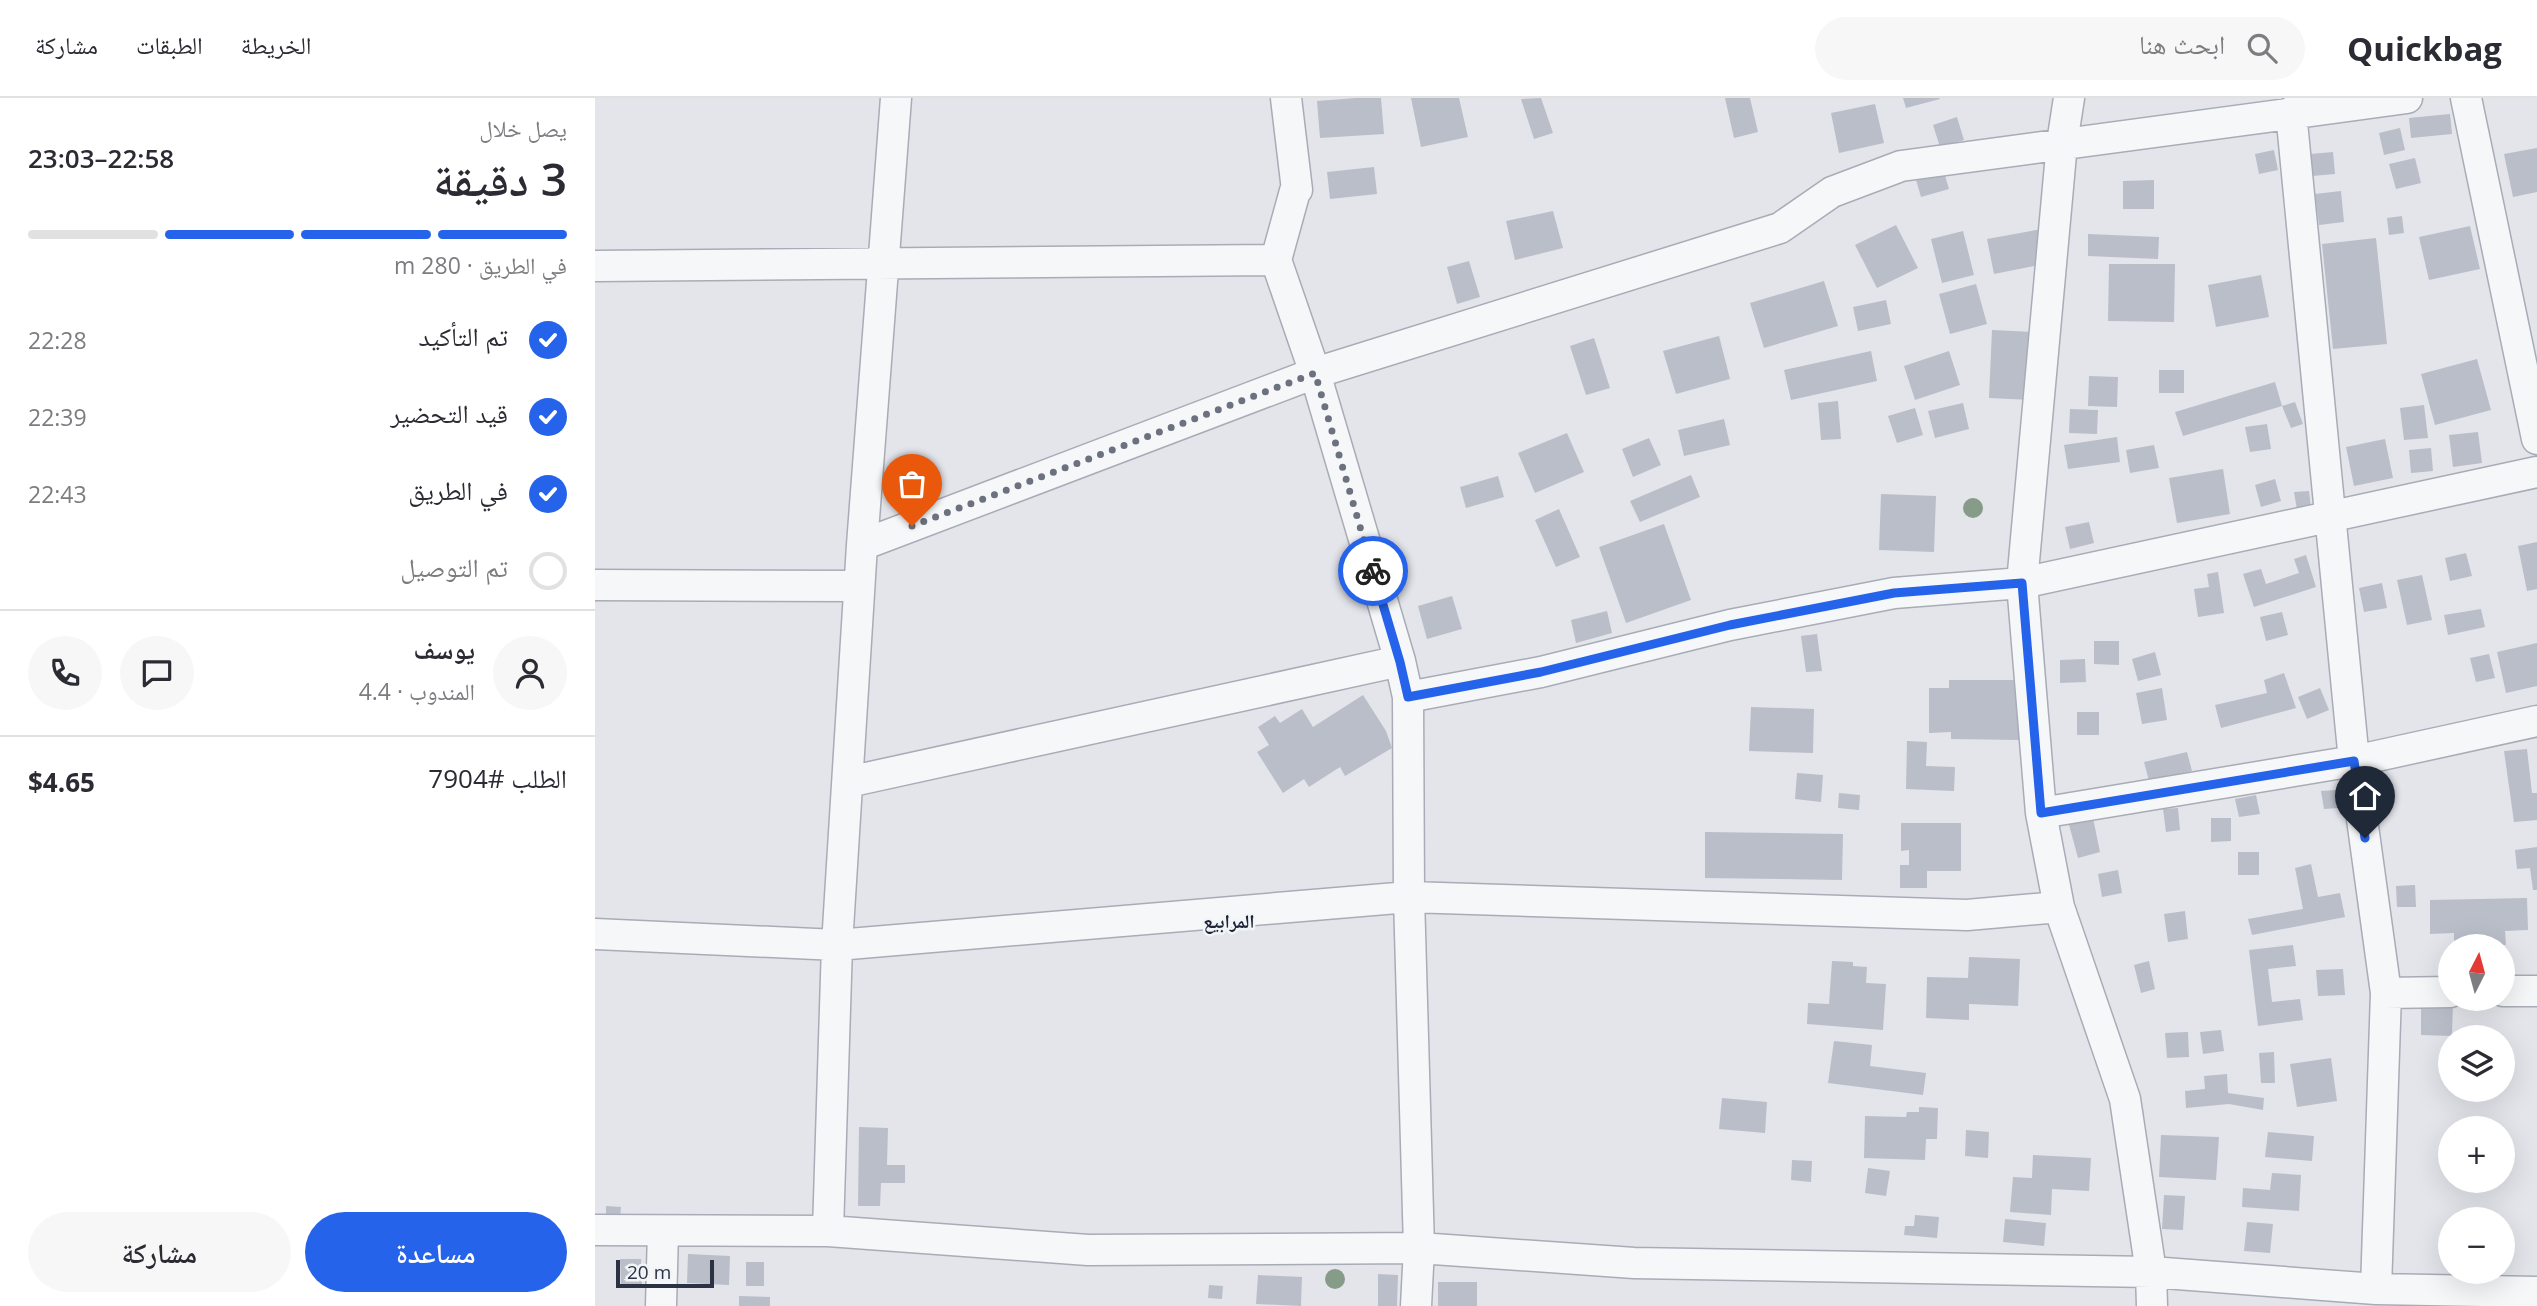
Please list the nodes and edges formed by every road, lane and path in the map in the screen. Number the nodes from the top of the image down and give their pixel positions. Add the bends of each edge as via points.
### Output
1 (896, 98) edge
2 (1286, 98) edge
3 (2069, 98) edge
4 (2407, 98) edge
5 (2466, 98) edge
6 (2291, 112) junction
7 (2062, 143) junction
8 (1276, 260) junction
9 (885, 262) junction
10 (595, 266) edge
11 (1315, 373) junction
12 (2537, 439) edge
13 (2537, 472) edge
14 (2330, 515) junction
15 (862, 545) junction
16 (2022, 583) junction
17 (595, 585) edge
18 (859, 586) junction
19 (1400, 662) junction
20 (1408, 697) junction
21 (2537, 721) edge
22 (2354, 761) junction
23 (848, 782) junction
24 (2041, 813) junction
25 (1409, 897) junction
26 (2059, 907) junction
27 (595, 933) edge
28 (837, 944) junction
29 (2515, 991) edge
30 (2537, 991) edge
31 (2438, 992) edge
32 (2386, 993) junction
33 (595, 1230) edge
34 (663, 1231) junction
35 (828, 1231) junction
36 (1419, 1248) junction
37 (2151, 1272) junction
38 (2376, 1289) junction
39 (2537, 1292) edge
40 (660, 1306) edge
41 (1416, 1306) edge
42 (2153, 1306) edge

1 - 9 street
2 - 8 street via 1297,190
3 - 7 street
4 - 6 street
5 - 12 street
6 - 7 street
6 - 14 street
7 - 11 street via 1901,166 1832,192 1780,228
7 - 16 street
8 - 9 street
8 - 11 street
9 - 10 street
9 - 15 street
11 - 15 street
11 - 19 street
13 - 14 street
14 - 16 street
14 - 22 street
15 - 18 street
16 - 20 street via 1894,593
16 - 24 street
17 - 18 street
18 - 23 street
19 - 20 street
19 - 23 street
20 - 25 street
21 - 22 street
22 - 24 street
22 - 32 street
23 - 28 street
24 - 26 street
25 - 26 street via 1967,915
25 - 28 street
25 - 36 street
26 - 37 street via 2125,1099
27 - 28 street
28 - 35 street
29 - 30 street
31 - 32 street
32 - 38 street
33 - 34 street
34 - 35 street
34 - 40 street
35 - 36 street via 1088,1250
36 - 37 street via 1634,1263
36 - 41 street
37 - 38 street
37 - 42 street
38 - 39 street

